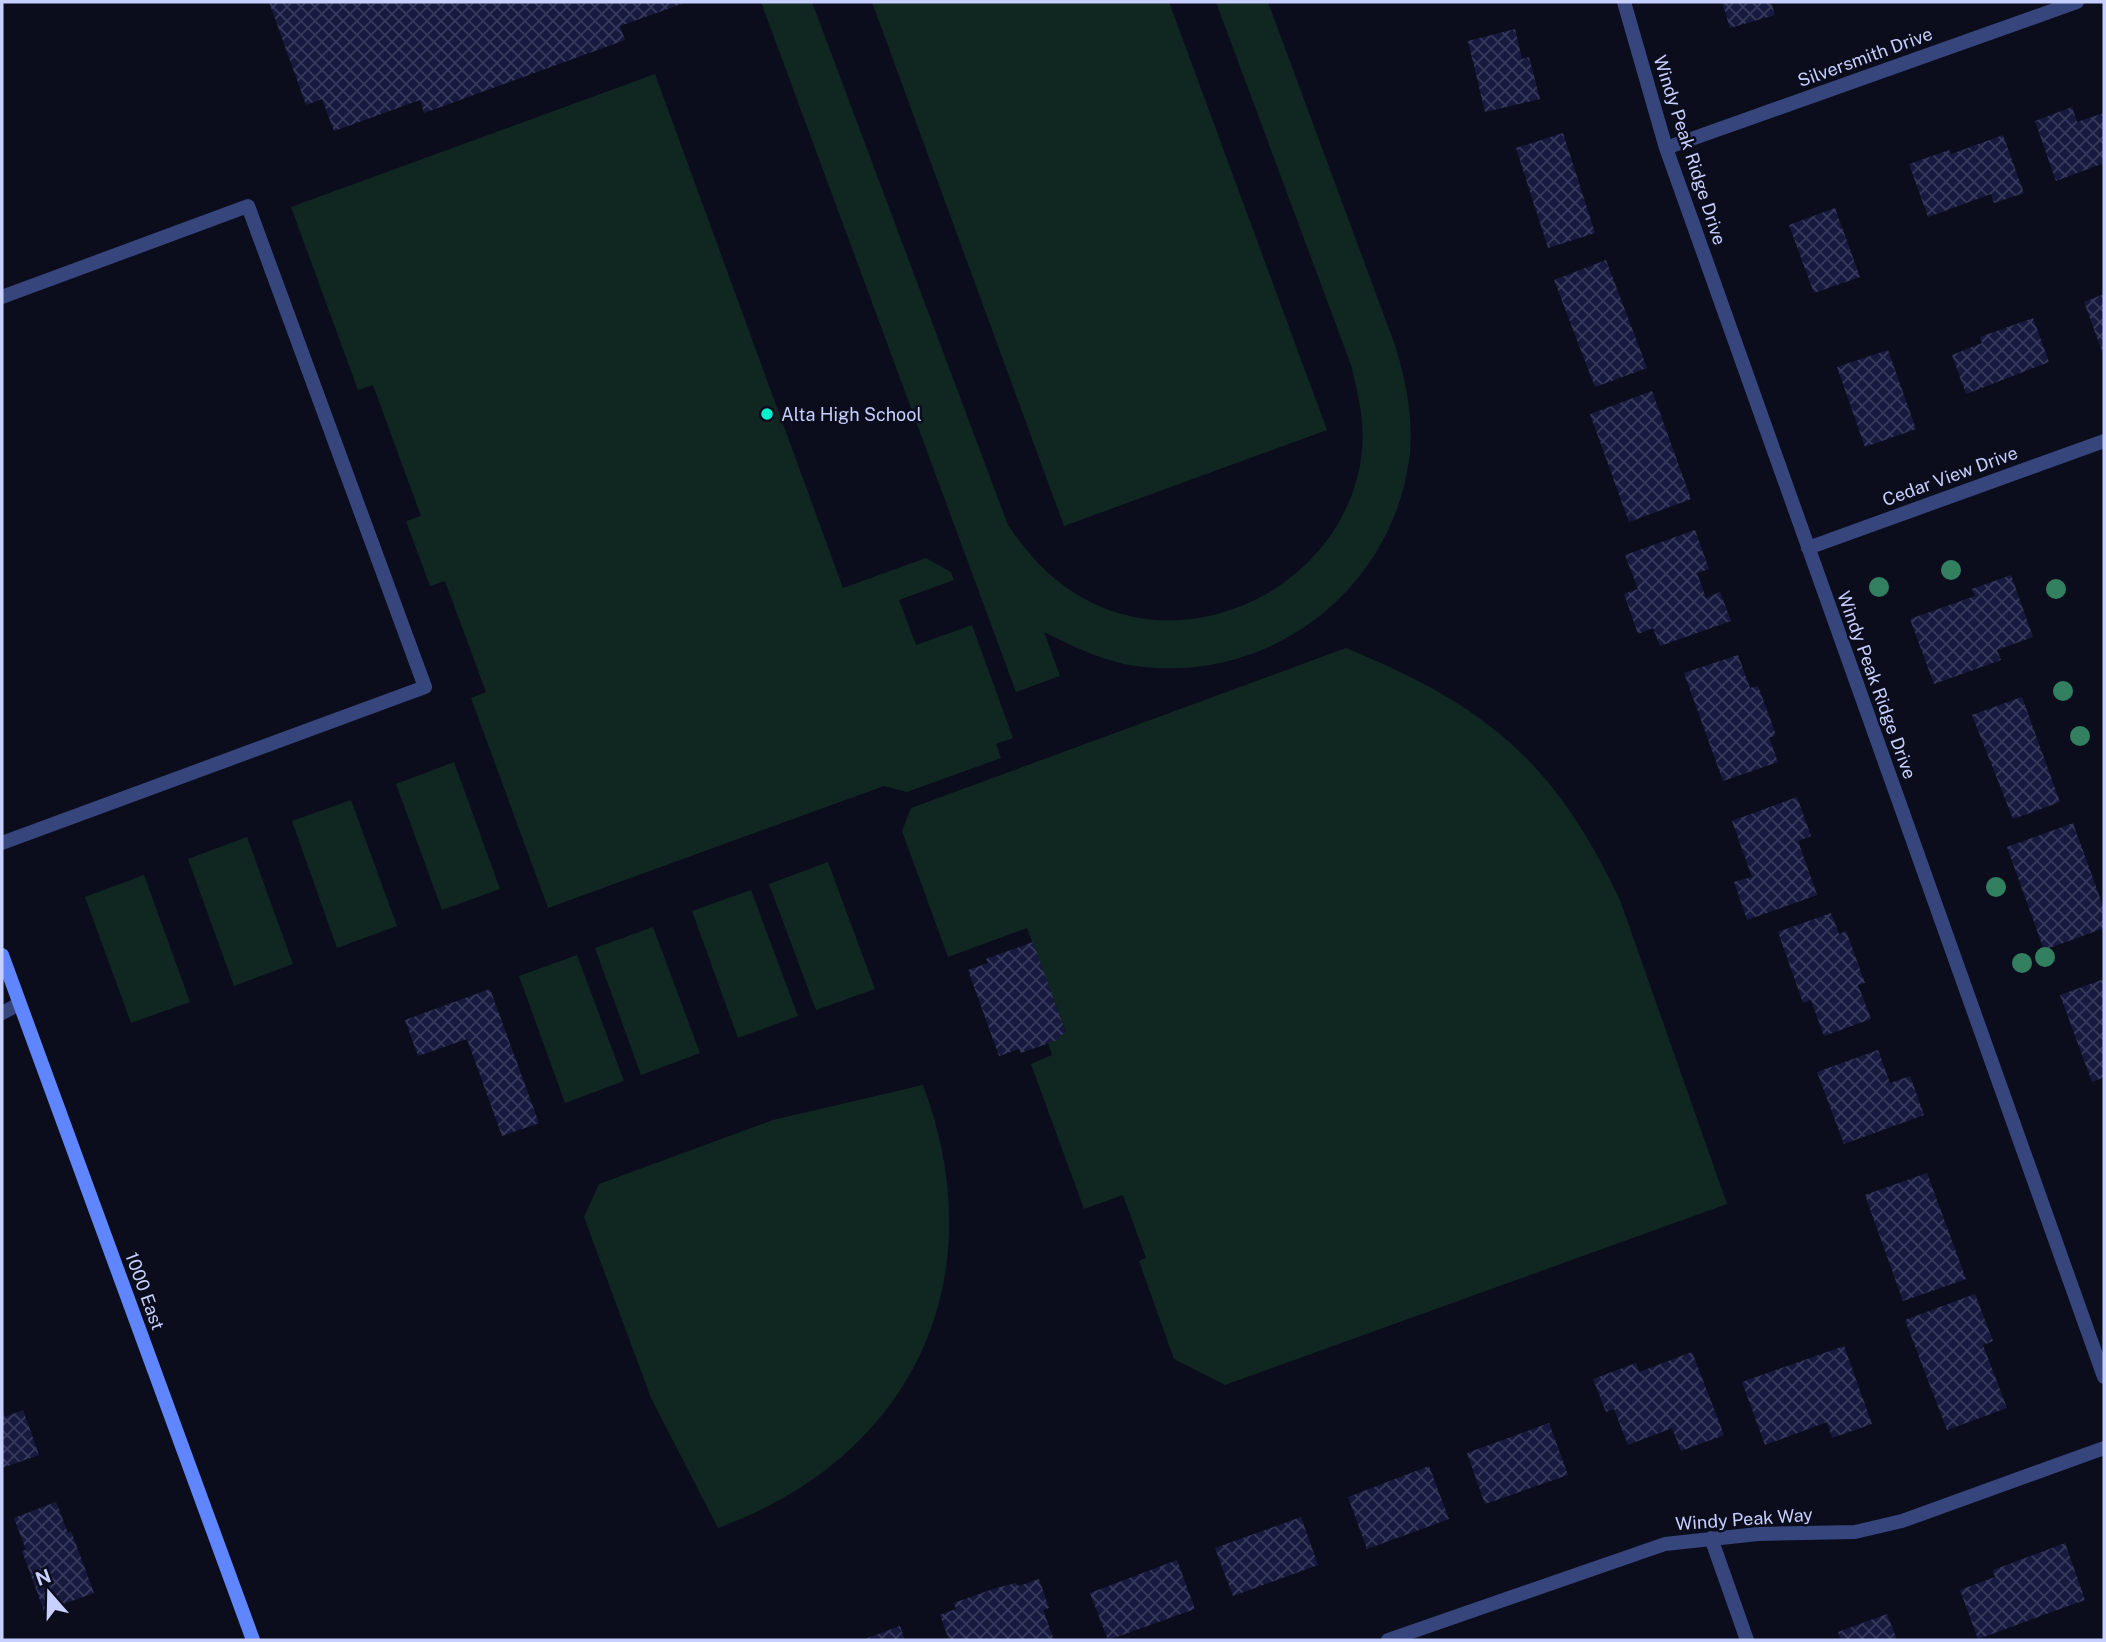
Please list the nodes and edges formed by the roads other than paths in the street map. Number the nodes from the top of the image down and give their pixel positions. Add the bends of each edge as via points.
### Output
1 (1624, 2) edge
2 (2077, 2) edge
3 (1666, 148) junction
4 (2, 297) edge
5 (2104, 441) edge
6 (1808, 548) junction
7 (2, 843) edge
8 (2, 956) edge
9 (19, 1004) junction
10 (2, 1013) edge
11 (2104, 1377) edge
12 (2104, 1448) edge
13 (1711, 1538) junction
14 (253, 1640) edge
15 (1388, 1640) edge
16 (1747, 1640) edge

1 - 3 street, Windy Peak Ridge Drive
2 - 3 street, Silversmith Drive
3 - 6 street, Windy Peak Ridge Drive
4 - 7 street via 248,206 425,687
5 - 6 street, Cedar View Drive
6 - 11 street, Windy Peak Ridge Drive
8 - 9 street, 1000 East
9 - 10 street
9 - 14 street, 1000 East
12 - 13 street, Windy Peak Way via 1902,1521 1855,1532
13 - 15 street, Windy Peak Way via 1665,1544 1623,1557
13 - 16 street

